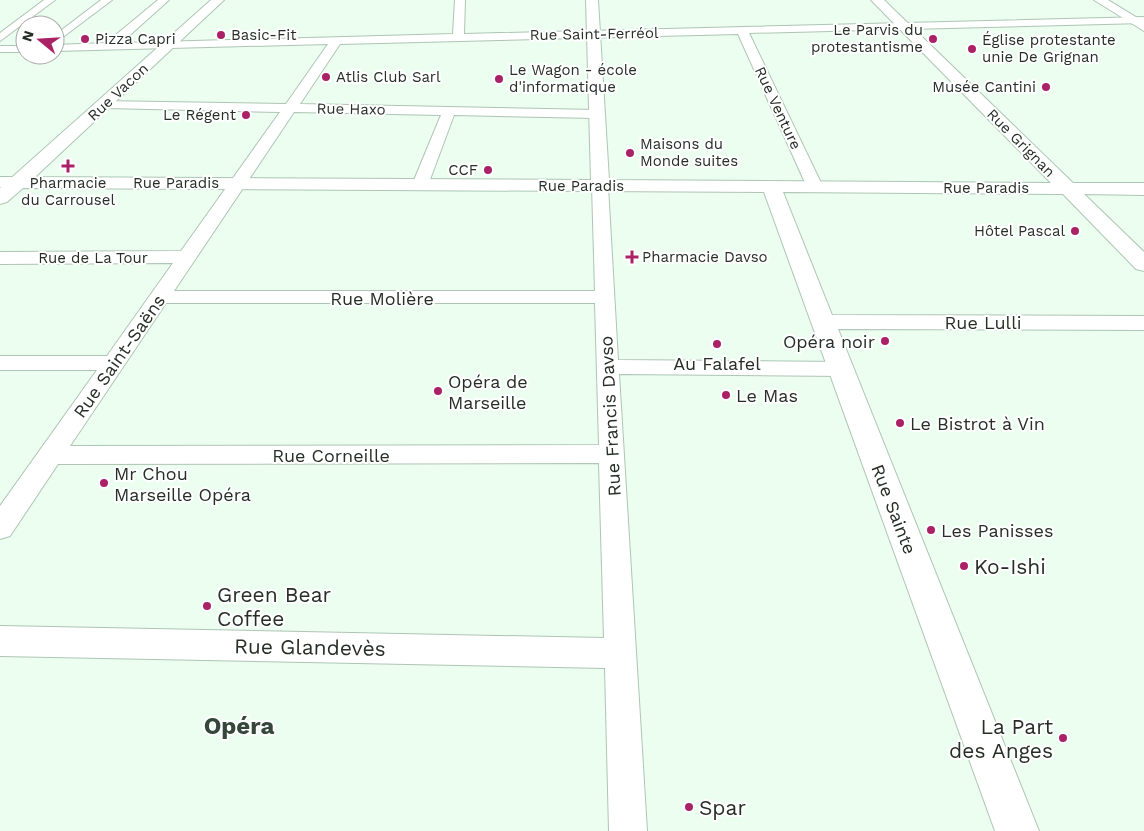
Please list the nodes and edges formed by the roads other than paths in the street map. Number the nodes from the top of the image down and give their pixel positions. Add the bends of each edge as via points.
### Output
1 (50, 0) edge
2 (107, 0) edge
3 (164, 0) edge
4 (218, 0) edge
5 (460, 0) edge
6 (592, 0) edge
7 (877, 0) edge
8 (1100, 0) edge
9 (1138, 20) edge
10 (902, 26) junction
11 (1144, 27) edge
12 (742, 30) junction
13 (65, 32) edge
14 (593, 34) junction
15 (458, 37) junction
16 (0, 38) edge
17 (337, 40) junction
18 (168, 45) junction
19 (110, 46) junction
20 (65, 48) edge
21 (15, 49) edge
22 (0, 50) edge
23 (106, 104) junction
24 (292, 107) junction
25 (449, 111) junction
26 (596, 114) junction
27 (9, 182) edge
28 (238, 183) junction
29 (420, 185) junction
30 (600, 186) junction
31 (771, 186) junction
32 (815, 187) junction
33 (1066, 189) junction
34 (1144, 189) edge
35 (0, 198) edge
36 (187, 257) junction
37 (0, 258) edge
38 (1144, 264) edge
39 (159, 297) junction
40 (604, 297) junction
41 (823, 322) junction
42 (1144, 323) edge
43 (0, 363) edge
44 (114, 363) junction
45 (608, 366) junction
46 (840, 369) junction
47 (611, 454) junction
48 (50, 456) junction
49 (0, 528) edge
50 (0, 641) edge
51 (620, 653) junction
52 (628, 831) edge
53 (1017, 831) edge

1 - 16 street
2 - 13 street
3 - 19 street
4 - 18 street, Rue Vacon
5 - 15 street
6 - 14 street, Rue Francis Davso
7 - 10 street, Rue Grignan
8 - 9 street
9 - 10 street, Rue Saint-Ferréol
9 - 11 street
10 - 12 street, Rue Saint-Ferréol
10 - 33 street, Rue Grignan
12 - 14 street, Rue Saint-Ferréol
12 - 32 street, Rue Venture
14 - 15 street, Rue Saint-Ferréol
14 - 26 street, Rue Francis Davso
15 - 17 street, Rue Saint-Ferréol
17 - 18 street, Rue Saint-Ferréol
17 - 24 street, Rue Saint-Saëns
18 - 19 street, Rue Saint-Ferréol
18 - 23 street, Rue Vacon
19 - 20 street, Rue Saint-Ferréol
21 - 22 street
23 - 24 street, Rue Haxo
23 - 27 street, Rue Vacon
24 - 25 street, Rue Haxo
24 - 28 street, Rue Saint-Saëns
25 - 26 street, Rue Haxo
25 - 29 street
26 - 30 street, Rue Francis Davso
27 - 28 street, Rue Paradis
27 - 35 street, Rue Vacon
28 - 29 street, Rue Paradis
28 - 36 street, Rue Saint-Saëns
29 - 30 street, Rue Paradis
30 - 31 street, Rue Paradis
30 - 40 street, Rue Francis Davso
31 - 32 street, Rue Paradis
31 - 41 street, Rue Sainte
32 - 33 street, Rue Paradis
33 - 34 street, Rue Paradis
33 - 38 street, Rue Grignan
36 - 37 street, Rue de La Tour
36 - 39 street, Rue Saint-Saëns
39 - 40 street, Rue Molière
39 - 44 street, Rue Saint-Saëns
40 - 45 street, Rue Francis Davso
41 - 42 street, Rue Lulli
41 - 46 street, Rue Sainte
43 - 44 street
44 - 48 street, Rue Saint-Saëns
45 - 46 street
45 - 47 street, Rue Francis Davso
46 - 53 street, Rue Sainte
47 - 48 street, Rue Corneille
47 - 51 street, Rue Francis Davso
48 - 49 street, Rue Saint-Saëns
50 - 51 street, Rue Glandevès
51 - 52 street, Rue Francis Davso

